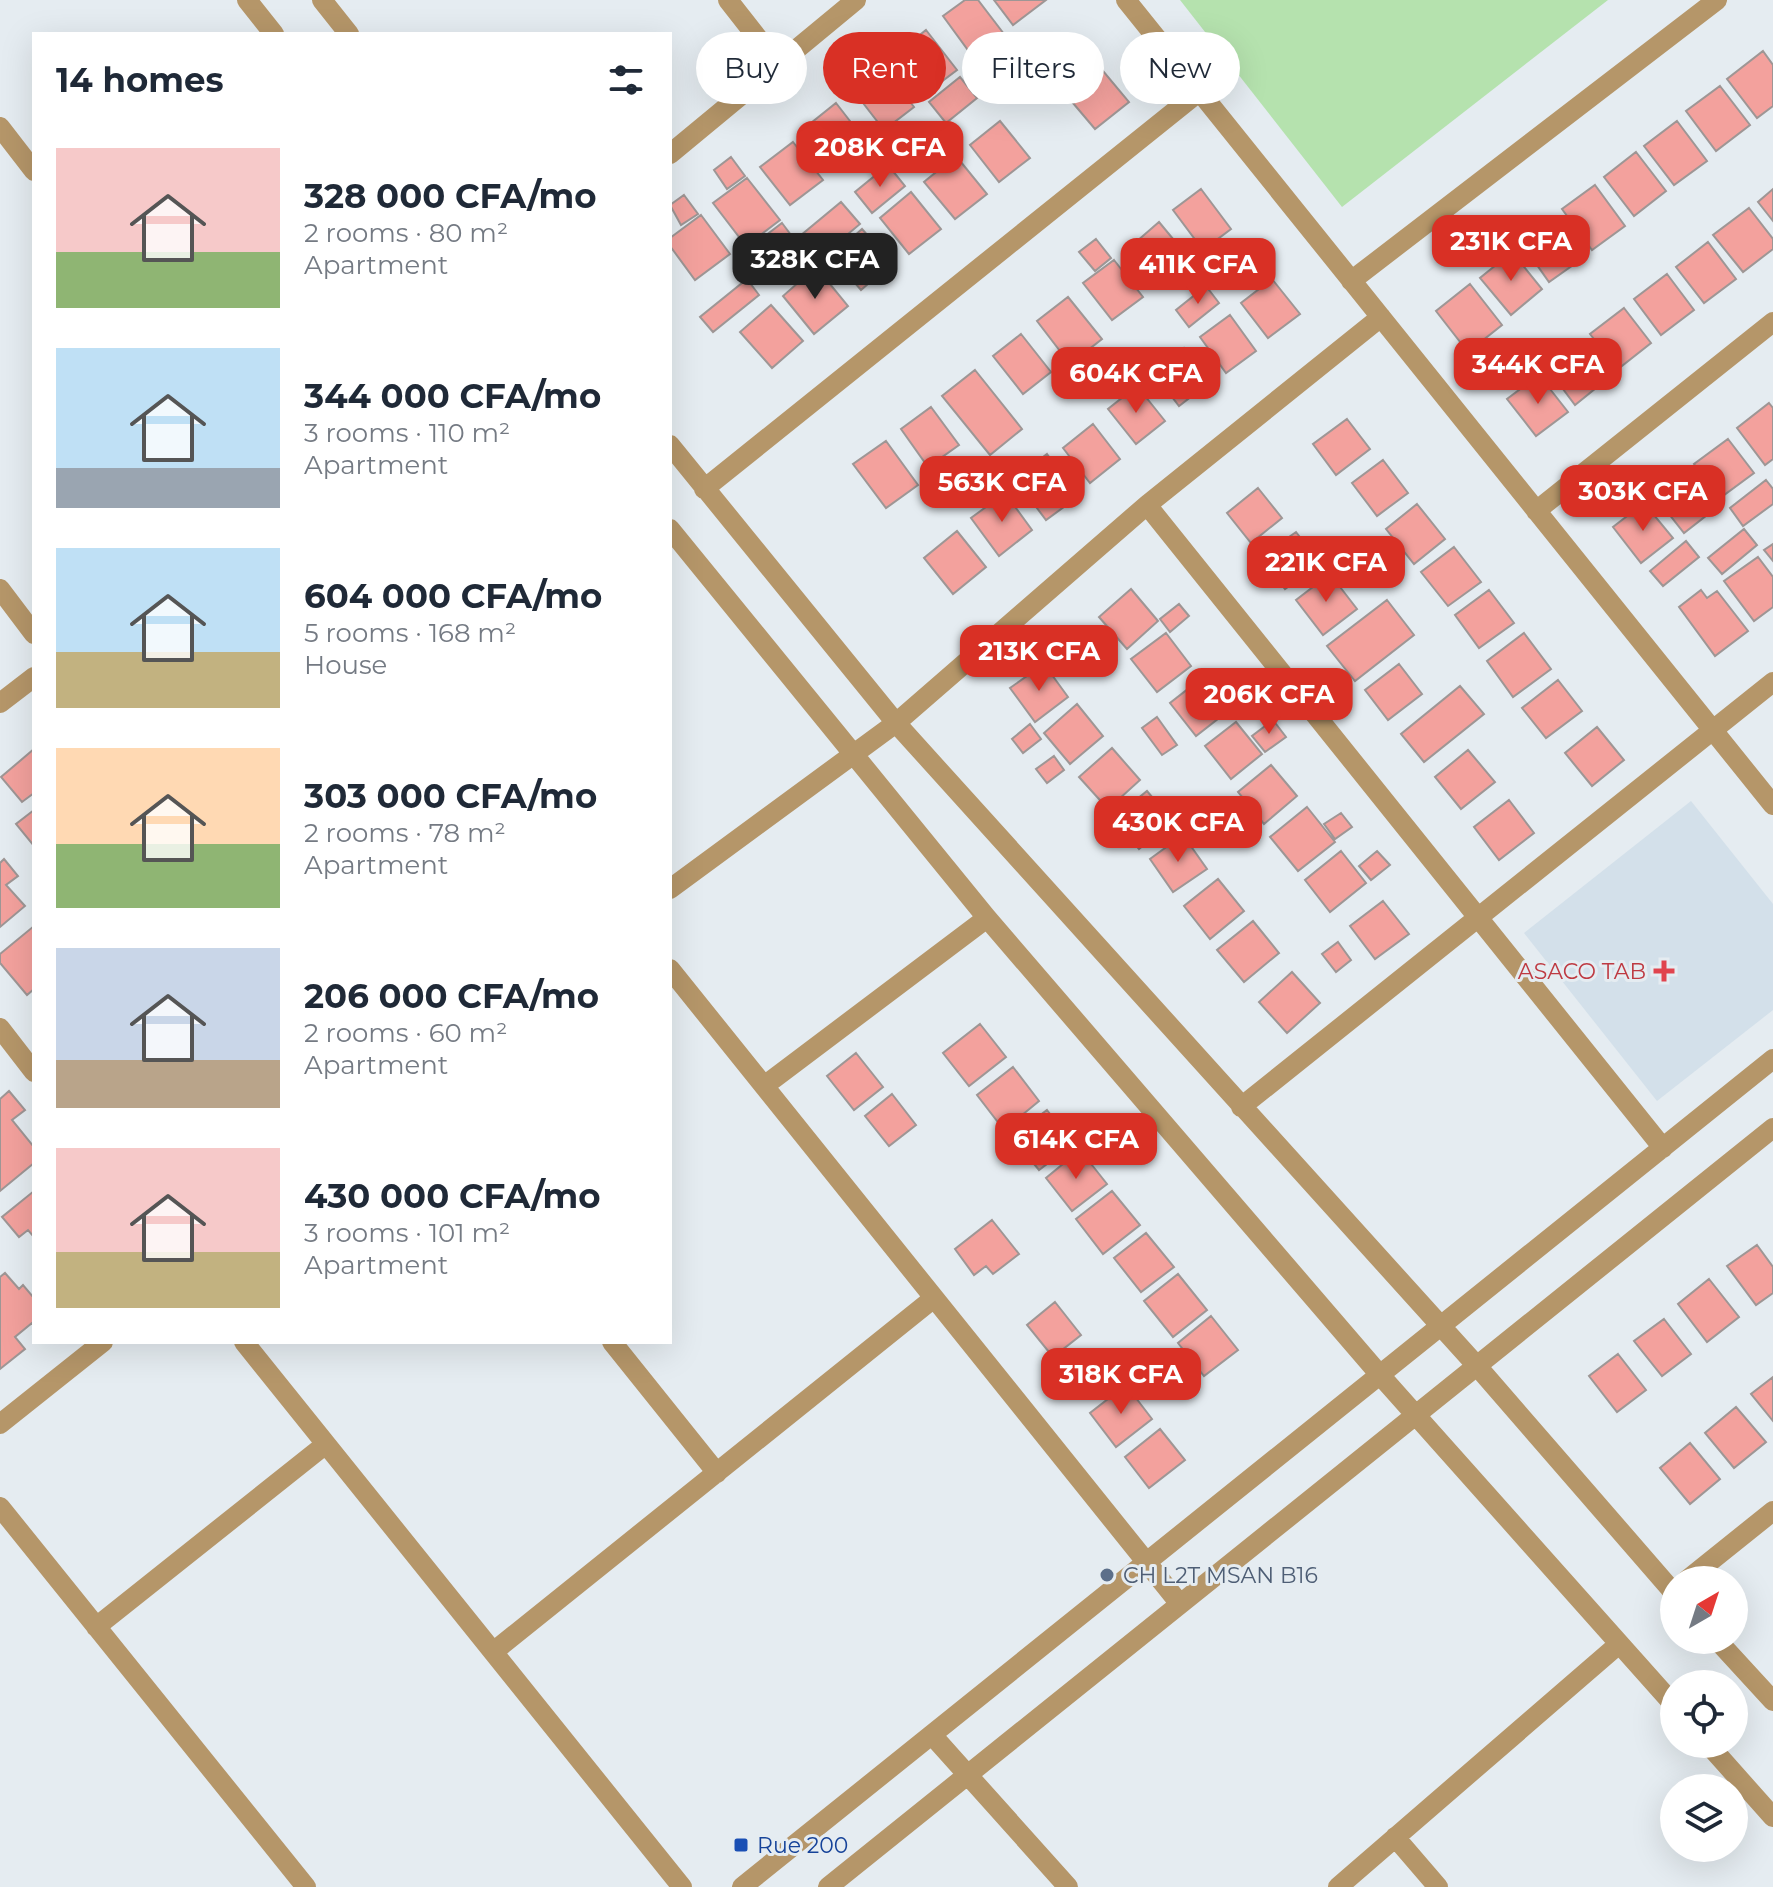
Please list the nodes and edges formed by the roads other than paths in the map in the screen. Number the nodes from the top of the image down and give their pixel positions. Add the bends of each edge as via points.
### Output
1 (247, 0) edge
2 (322, 0) edge
3 (728, 0) edge
4 (856, 0) edge
5 (1126, 0) edge
6 (1717, 0) edge
7 (272, 32) edge
8 (347, 32) edge
9 (753, 32) edge
10 (1152, 32) edge
11 (807, 40) edge
12 (730, 104) edge
13 (1184, 104) edge
14 (1210, 104) edge
15 (0, 127) edge
16 (672, 152) edge
17 (32, 168) edge
18 (1351, 281) junction
19 (1381, 317) junction
20 (1773, 322) edge
21 (672, 448) edge
22 (704, 489) junction
23 (1147, 505) junction
24 (1536, 511) junction
25 (672, 531) edge
26 (0, 589) edge
27 (32, 631) edge
28 (32, 679) edge
29 (1773, 682) edge
30 (0, 703) edge
31 (896, 723) junction
32 (1713, 730) junction
33 (853, 753) junction
34 (1773, 805) edge
35 (672, 888) edge
36 (987, 918) junction
37 (1478, 918) junction
38 (672, 971) edge
39 (0, 1028) edge
40 (1773, 1059) edge
41 (32, 1069) edge
42 (764, 1086) junction
43 (1241, 1107) junction
44 (1773, 1128) edge
45 (1663, 1148) junction
46 (934, 1298) junction
47 (1440, 1327) junction
48 (100, 1344) edge
49 (246, 1344) edge
50 (614, 1344) edge
51 (1477, 1366) junction
52 (1380, 1375) junction
53 (1416, 1415) junction
54 (0, 1424) edge
55 (326, 1444) junction
56 (717, 1473) junction
57 (0, 1507) edge
58 (1773, 1511) edge
59 (1146, 1562) junction
60 (1705, 1566) edge
61 (1660, 1570) edge
62 (1180, 1604) junction
63 (96, 1627) junction
64 (1619, 1644) junction
65 (493, 1652) junction
66 (1730, 1654) edge
67 (1660, 1689) edge
68 (1773, 1701) edge
69 (932, 1735) junction
70 (1720, 1758) edge
71 (967, 1775) junction
72 (1773, 1817) edge
73 (1395, 1837) junction
74 (305, 1887) edge
75 (682, 1887) edge
76 (742, 1887) edge
77 (828, 1887) edge
78 (1068, 1887) edge
79 (1338, 1887) edge
80 (1438, 1887) edge

1 - 7 street
2 - 8 street
3 - 9 street
4 - 11 street
5 - 10 street
6 - 18 street
12 - 16 street
13 - 22 street
14 - 18 street
15 - 17 street
18 - 19 street
19 - 23 street
19 - 24 street
20 - 24 street
21 - 22 street
22 - 31 street
23 - 31 street
23 - 37 street
24 - 32 street
25 - 33 street
26 - 27 street
28 - 30 street
29 - 32 street
31 - 33 street
31 - 43 street
32 - 34 street
32 - 37 street
33 - 35 street
33 - 36 street
36 - 42 street
36 - 52 street
37 - 43 street
37 - 45 street
38 - 42 street
39 - 41 street
40 - 45 street
42 - 46 street
43 - 47 street
44 - 51 street
45 - 47 street
46 - 56 street
46 - 59 street
47 - 51 street
47 - 52 street
48 - 54 street
49 - 55 street
50 - 56 street
51 - 53 street
51 - 61 street
52 - 53 street
52 - 59 street
53 - 62 street
53 - 64 street
55 - 63 street
55 - 65 street
56 - 65 street
57 - 63 street
58 - 60 street
59 - 62 street
59 - 69 street
62 - 71 street
63 - 74 street
64 - 67 street
64 - 73 street
65 - 75 street
66 - 68 street
69 - 71 street
69 - 76 street
70 - 72 street
71 - 77 street
71 - 78 street
73 - 79 street
73 - 80 street

